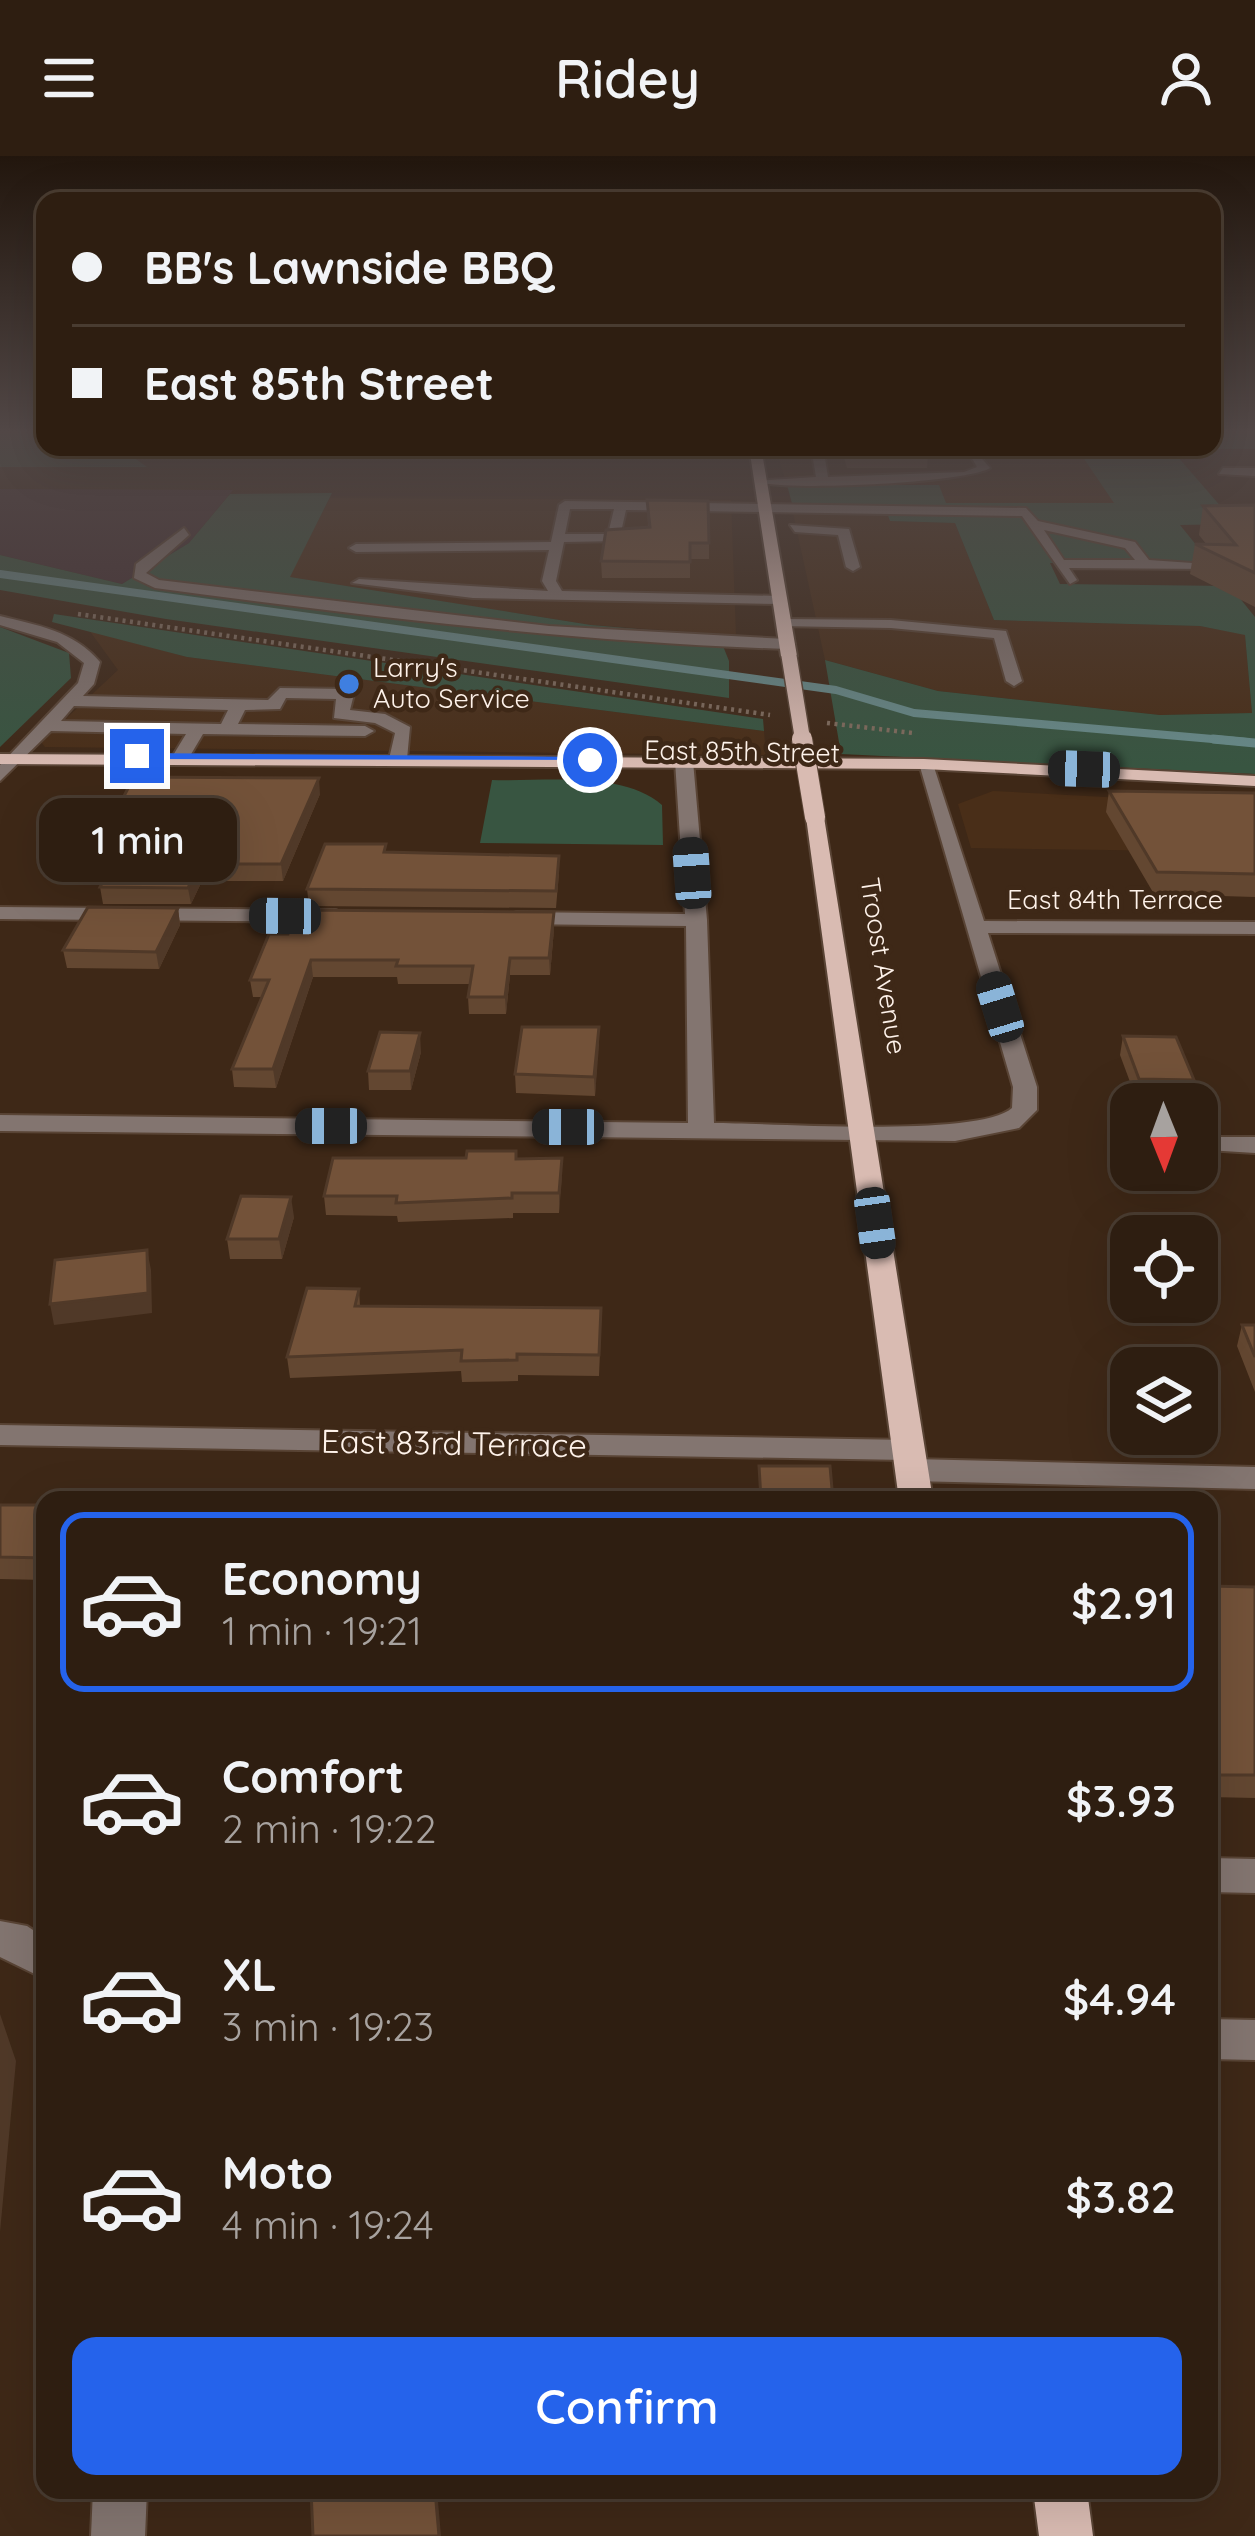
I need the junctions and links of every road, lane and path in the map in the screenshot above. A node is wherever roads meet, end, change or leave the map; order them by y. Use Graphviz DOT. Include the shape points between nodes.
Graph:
graph roads {
  1 [pos="168,545"];
  2 [pos="455,545"];
  3 [pos="557,545"];
  4 [pos="773,545"];
  5 [pos="848,545"];
  6 [pos="1047,545"];
  7 [pos="1130,545"];
  8 [pos="356,548"];
  9 [pos="1059,564"];
  10 [pos="1145,565"];
  11 [pos="1214,565"];
  12 [pos="854,567"];
  13 [pos="1070,580"];
  14 [pos="359,583"];
  15 [pos="558,597"];
  16 [pos="780,600"];
  17 [pos="60,611"];
  18 [pos="0,620"];
  19 [pos="784,623"];
  20 [pos="788,650"];
  21 [pos="1014,681"];
  22 [pos="69,701"];
  23 [pos="239,705"];
  24 [pos="775,716"];
  25 [pos="822,722"];
  26 [pos="45,726"];
  27 [pos="197,729"];
  28 [pos="227,729"];
  29 [pos="404,731"];
  30 [pos="922,734"];
  31 [pos="181,757"];
  32 [pos="6,759"];
  33 [pos="398,759"];
  34 [pos="674,761"];
  35 [pos="926,773"];
  36 [pos="0,776"];
  37 [pos="1255,781"];
  38 [pos="1255,797"];
  39 [pos="0,913"];
  40 [pos="357,916"];
  41 [pos="500,918"];
  42 [pos="696,920"];
  43 [pos="974,927"];
  44 [pos="1255,928"];
  45 [pos="0,1123"];
  46 [pos="700,1128"];
  47 [pos="862,1132"];
  48 [pos="1218,1145"];
  49 [pos="1255,1145"];
  50 [pos="0,1435"];
  51 [pos="912,1473"];
  52 [pos="1255,1478"];
  53 [pos="1178,1488"];
  54 [pos="1218,1876"];
  55 [pos="1255,1876"];
  56 [pos="0,1939"];
  57 [pos="36,1955"];
  58 [pos="1218,2039"];
  59 [pos="1255,2041"];
  60 [pos="120,2499"];
  61 [pos="1061,2499"];
  62 [pos="118,2536"];
  63 [pos="1066,2536"];
  1 -- 20 [label="street" via="139,575 154,584 506,630"];
  2 -- 8 [label="street"];
  3 -- 15 [label="street" via="549,580"];
  4 -- 16 [label="main road, Troost Avenue"];
  5 -- 12 [label="street"];
  6 -- 9 [label="street"];
  7 -- 10 [label="street"];
  9 -- 10 [label="street"];
  9 -- 13 [label="street"];
  10 -- 11 [label="street"];
  14 -- 15 [label="street"];
  15 -- 16 [label="street"];
  16 -- 19 [label="main road, Troost Avenue"];
  17 -- 24 [label="path"];
  18 -- 22 [label="street" via="80,647 92,662 86,684"];
  19 -- 20 [label="main road, Troost Avenue"];
  19 -- 21 [label="street" via="1001,634"];
  20 -- 47 [label="main road, Troost Avenue, bridge"];
  22 -- 23 [label="street"];
  22 -- 26 [label="street"];
  23 -- 28 [label="street"];
  23 -- 29 [label="street" via="274,705 280,693 346,694 340,713"];
  25 -- 30 [label="path"];
  26 -- 27 [label="street"];
  26 -- 32 [label="street"];
  27 -- 28 [label="street"];
  27 -- 31 [label="street"];
  28 -- 29 [label="street"];
  29 -- 33 [label="street"];
  31 -- 32 [label="main road, East 85th Street"];
  31 -- 33 [label="main road, East 85th Street"];
  32 -- 34 [label="main road, East 85th Street" via="43,766"];
  32 -- 36 [label="street"];
  33 -- 34 [label="main road, East 85th Street" via="509,750"];
  34 -- 35 [label="main road, East 85th Street"];
  34 -- 42 [label="street"];
  35 -- 37 [label="main road, East 85th Street"];
  35 -- 38 [label="main road, East 85th Street"];
  35 -- 43 [label="street"];
  39 -- 40 [label="street"];
  41 -- 42 [label="street"];
  42 -- 46 [label="street"];
  43 -- 44 [label="street, East 84th Terrace"];
  43 -- 47 [label="street" via="1025,1087 1024,1110 985,1130"];
  45 -- 46 [label="street"];
  46 -- 47 [label="street"];
  47 -- 51 [label="main road, Troost Avenue"];
  48 -- 49 [label="street"];
  50 -- 51 [label="street, East 83rd Terrace"];
  51 -- 53 [label="street, East 83rd Terrace"];
  52 -- 53 [label="street, East 83rd Terrace"];
  54 -- 55 [label="street"];
  56 -- 57 [label="street"];
  58 -- 59 [label="street"];
  60 -- 62 [label="street"];
  61 -- 63 [label="main road"];
}
